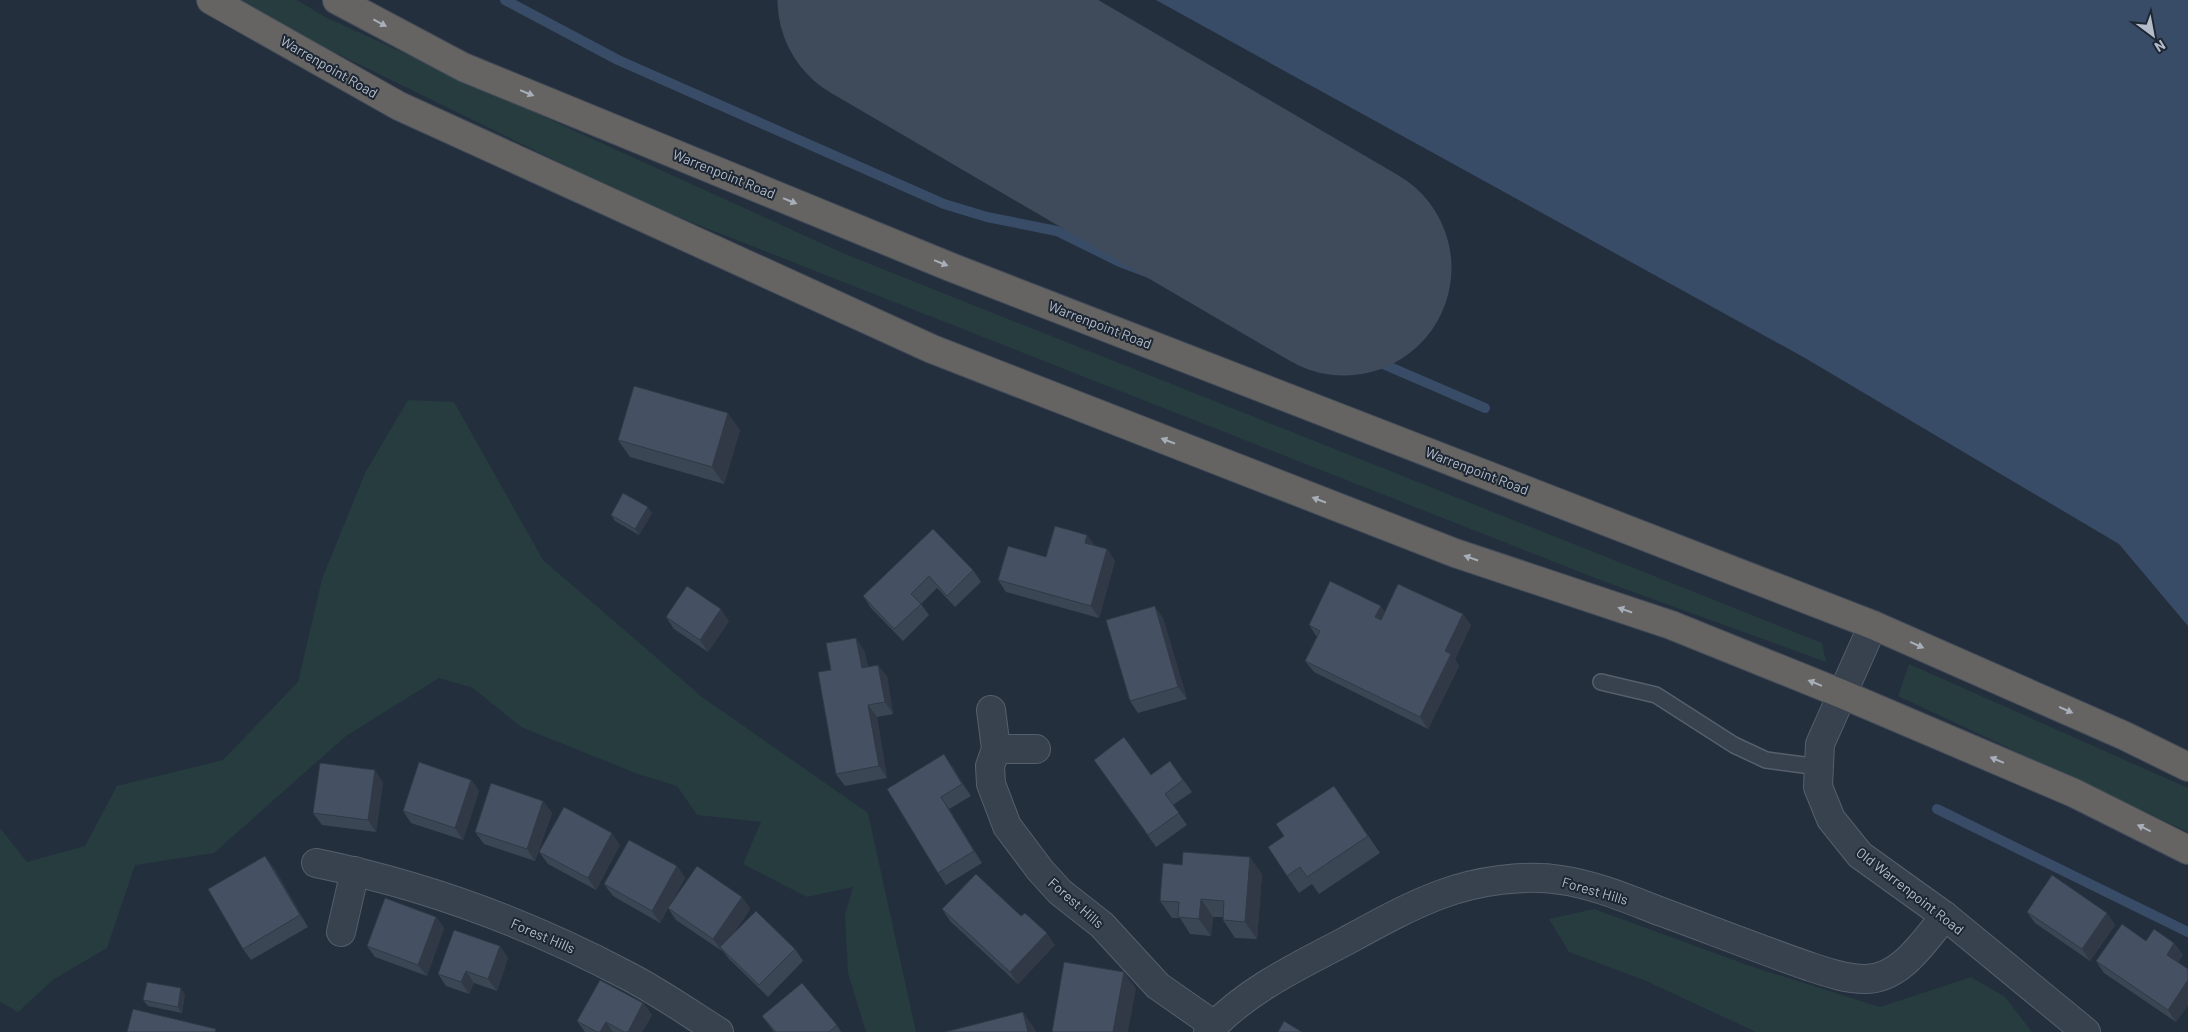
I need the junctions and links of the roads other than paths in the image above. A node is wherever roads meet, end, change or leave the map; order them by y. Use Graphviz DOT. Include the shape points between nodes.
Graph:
graph roads {
  1 [pos="211,0"];
  2 [pos="337,0"];
  3 [pos="1873,625"];
  4 [pos="1601,682"];
  5 [pos="1842,694"];
  6 [pos="990,710"];
  7 [pos="996,749"];
  8 [pos="1036,749"];
  9 [pos="1819,767"];
  10 [pos="2188,767"];
  11 [pos="2188,850"];
  12 [pos="316,863"];
  13 [pos="355,871"];
  14 [pos="1945,916"];
  15 [pos="341,932"];
  16 [pos="1211,1028"];
  17 [pos="718,1032"];
  18 [pos="2086,1032"];
  5 -- 1 [label="highway, Warrenpoint Road, one-way" via="1671,625 1455,553 932,349 399,106"];
  2 -- 3 [label="highway, Warrenpoint Road, one-way" via="463,67 939,263"];
  3 -- 5 [label="street, Old Warrenpoint Road"];
  3 -- 10 [label="highway, Warrenpoint Road, one-way"];
  4 -- 9 [label="lane" via="1656,695 1734,745 1766,760"];
  5 -- 9 [label="street, Old Warrenpoint Road" via="1820,744"];
  11 -- 5 [label="highway, Warrenpoint Road, one-way" via="2074,793"];
  6 -- 7 [label="street"];
  7 -- 8 [label="street"];
  7 -- 16 [label="street, Forest Hills" via="990,766 991,784 1007,826 1022,848 1060,892 1102,924 1158,986"];
  9 -- 14 [label="street, Old Warrenpoint Road" via="1818,787 1831,819 1860,856"];
  12 -- 13 [label="street, Forest Hills"];
  13 -- 15 [label="street"];
  13 -- 17 [label="street, Forest Hills" via="461,902 567,945 630,977"];
  14 -- 16 [label="street, Forest Hills" via="1909,958 1890,973 1866,979 1808,966 1589,887 1541,879 1482,884 1442,894 1353,937 1262,988"];
  14 -- 18 [label="street, Old Warrenpoint Road"];
}
